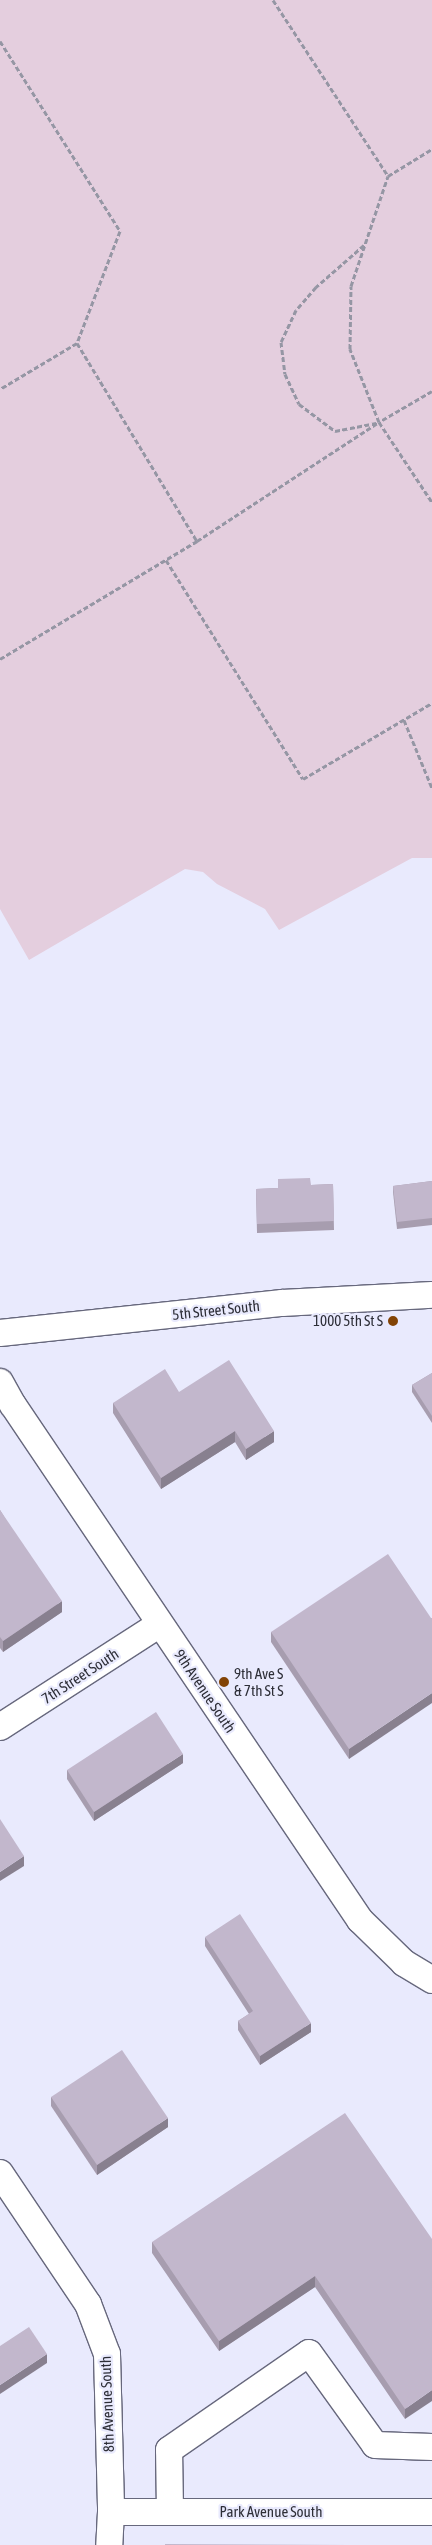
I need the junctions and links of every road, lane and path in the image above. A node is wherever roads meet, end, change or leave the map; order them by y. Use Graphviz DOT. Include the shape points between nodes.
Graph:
graph roads {
  1 [pos="273,0"];
  2 [pos="0,41"];
  3 [pos="432,149"];
  4 [pos="388,176"];
  5 [pos="365,244"];
  6 [pos="77,343"];
  7 [pos="0,389"];
  8 [pos="432,390"];
  9 [pos="379,422"];
  10 [pos="432,502"];
  11 [pos="197,541"];
  12 [pos="166,560"];
  13 [pos="0,659"];
  14 [pos="432,703"];
  15 [pos="404,720"];
  16 [pos="432,788"];
  17 [pos="432,1295"];
  18 [pos="0,1333"];
  19 [pos="0,1382"];
  20 [pos="160,1624"];
  21 [pos="0,1727"];
  22 [pos="432,1980"];
  23 [pos="0,2173"];
  24 [pos="432,2447"];
  25 [pos="111,2512"];
  26 [pos="170,2512"];
  27 [pos="432,2512"];
  28 [pos="109,2545"];
  1 -- 4 [label="path"];
  2 -- 6 [label="path" via="120,231"];
  3 -- 4 [label="path"];
  4 -- 5 [label="path"];
  5 -- 9 [label="path" via="351,286 350,349"];
  5 -- 9 [label="path" via="316,287 296,310 281,342 285,374 299,404 335,431"];
  6 -- 7 [label="path"];
  6 -- 11 [label="path"];
  8 -- 9 [label="path"];
  9 -- 10 [label="path"];
  9 -- 11 [label="path"];
  11 -- 12 [label="path"];
  12 -- 13 [label="path"];
  12 -- 15 [label="path" via="303,779"];
  14 -- 15 [label="path"];
  15 -- 16 [label="path"];
  17 -- 18 [label="street, 5th Street South" via="282,1303"];
  19 -- 20 [label="street, 9th Avenue South"];
  20 -- 21 [label="street, 7th Street South"];
  20 -- 22 [label="street, 9th Avenue South" via="360,1920 404,1963"];
  23 -- 25 [label="street, 8th Avenue South" via="88,2304 107,2354"];
  24 -- 26 [label="street" via="375,2445 309,2353 170,2450"];
  25 -- 26 [label="street, Park Avenue South"];
  25 -- 28 [label="street, 8th Avenue South"];
  26 -- 27 [label="street, Park Avenue South"];
}
